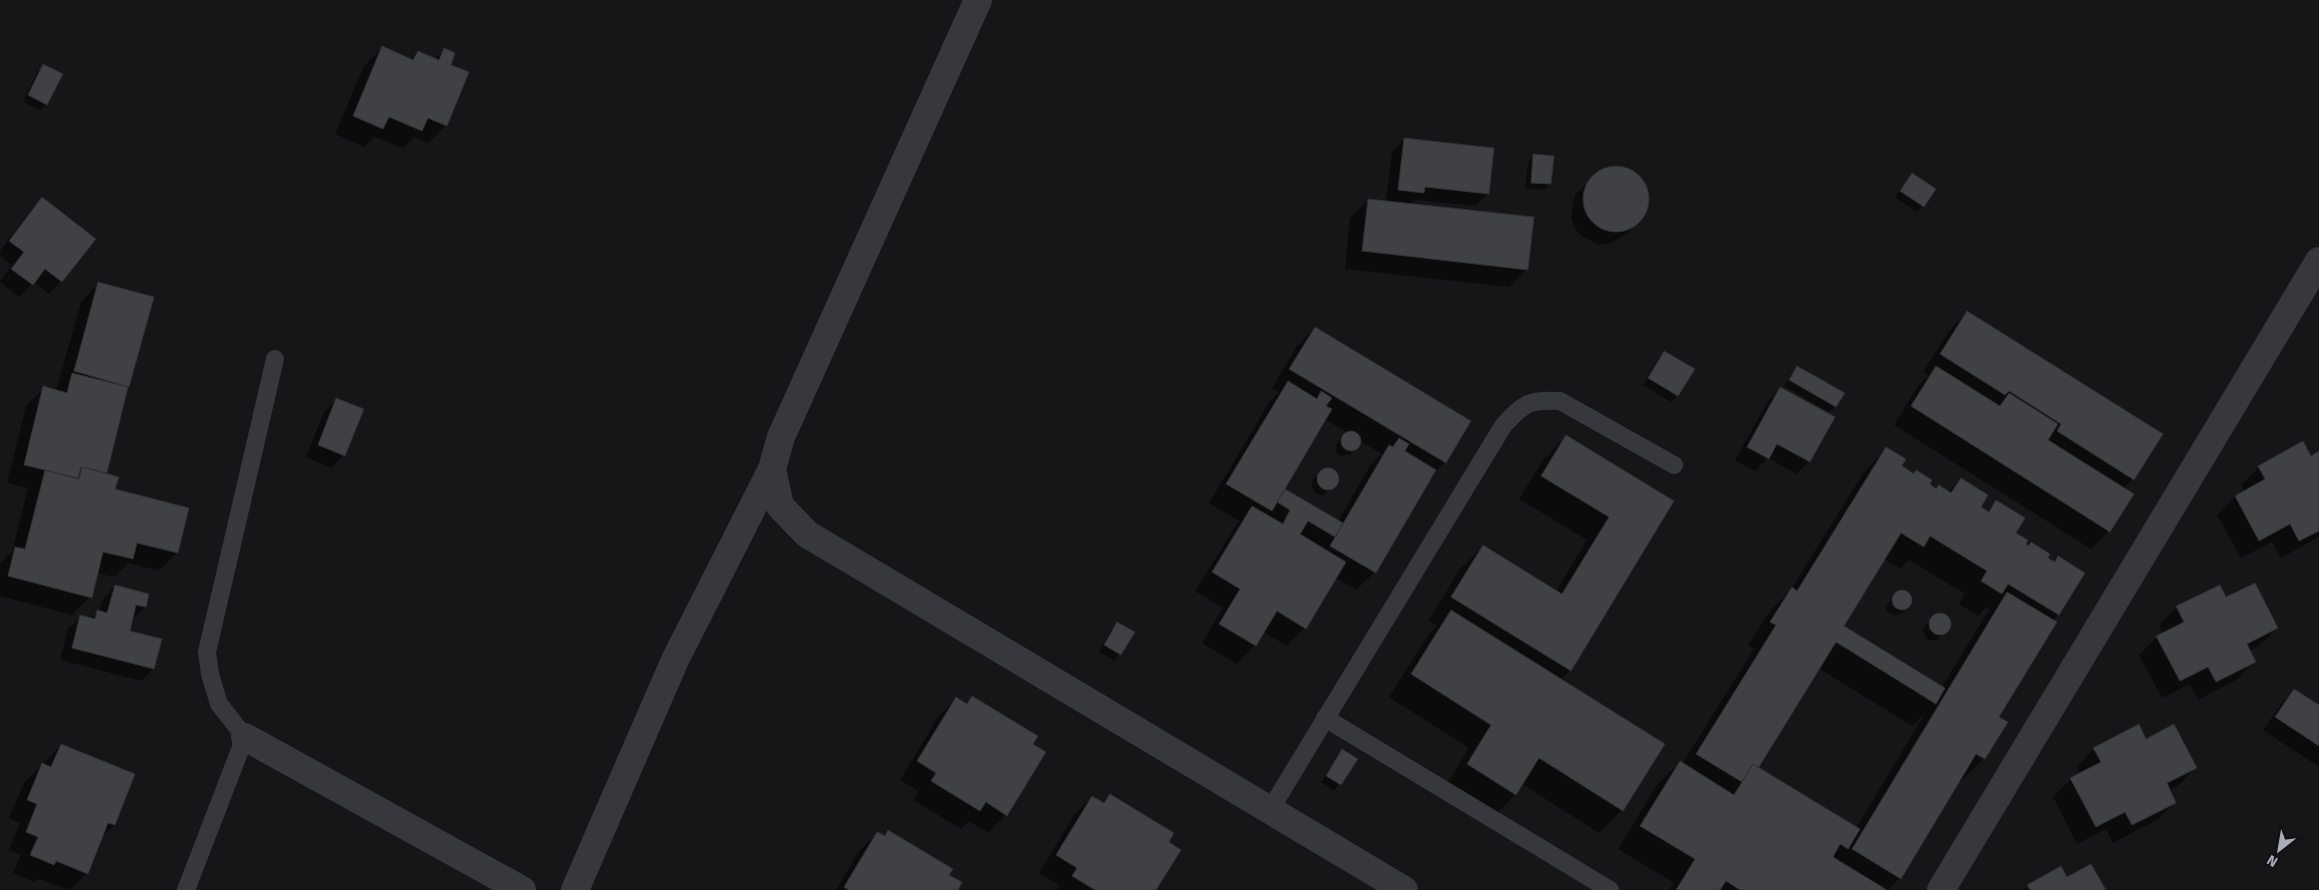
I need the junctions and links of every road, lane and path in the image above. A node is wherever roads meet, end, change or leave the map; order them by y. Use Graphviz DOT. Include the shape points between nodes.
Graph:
graph roads {
  1 [pos="978,0"];
  2 [pos="2319,261"];
  3 [pos="275,360"];
  4 [pos="1674,465"];
  5 [pos="772,469"];
  6 [pos="1325,718"];
  7 [pos="245,737"];
  8 [pos="1270,810"];
  9 [pos="186,890"];
  10 [pos="522,890"];
  11 [pos="575,890"];
  12 [pos="1404,890"];
  13 [pos="1610,890"];
  14 [pos="1941,890"];
  1 -- 5 [label="street" via="781,437"];
  2 -- 14 [label="street"];
  3 -- 7 [label="lane" via="207,652 219,704"];
  4 -- 6 [label="lane" via="1560,402 1539,400 1520,407 1503,426"];
  5 -- 8 [label="street" via="780,506 807,534"];
  5 -- 11 [label="street" via="675,660"];
  6 -- 8 [label="lane"];
  6 -- 13 [label="lane"];
  7 -- 9 [label="lane"];
  7 -- 10 [label="street"];
  8 -- 12 [label="street"];
}
